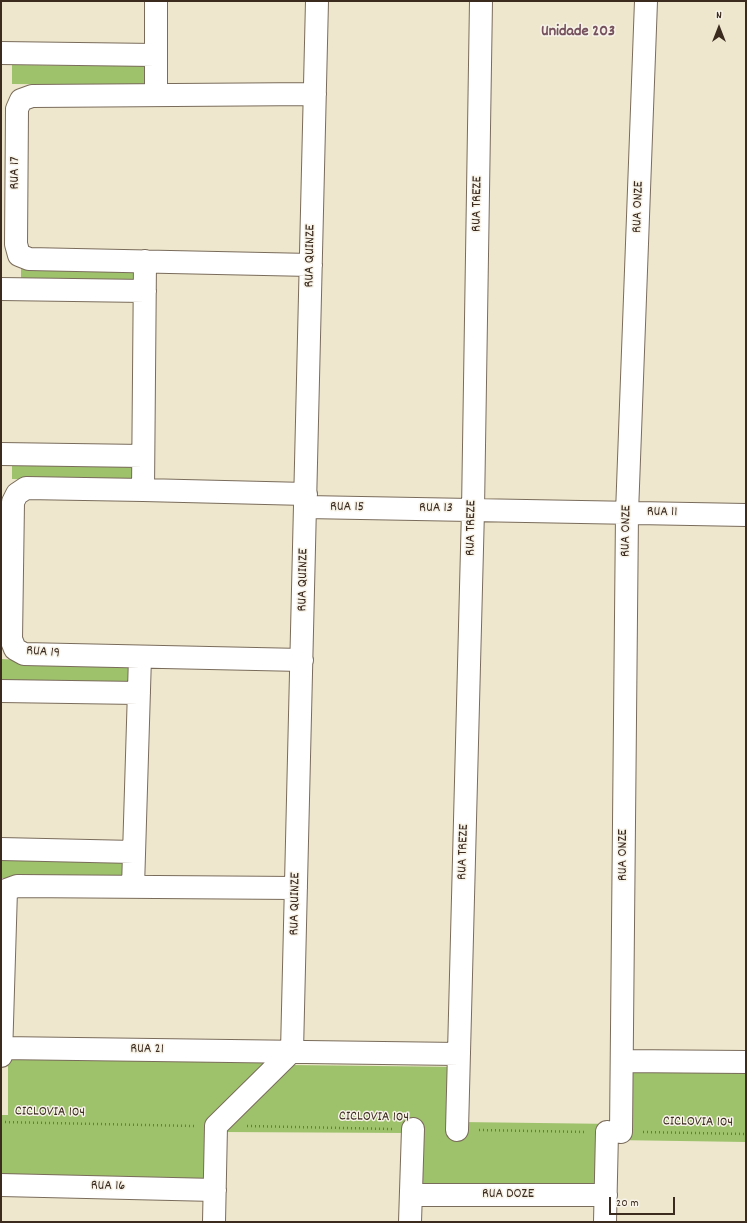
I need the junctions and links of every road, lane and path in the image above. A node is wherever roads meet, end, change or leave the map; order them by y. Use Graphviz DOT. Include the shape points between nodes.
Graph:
graph roads {
  1 [pos="156,1"];
  2 [pos="317,1"];
  3 [pos="481,1"];
  4 [pos="646,1"];
  5 [pos="1,53"];
  6 [pos="155,55"];
  7 [pos="315,94"];
  8 [pos="156,95"];
  9 [pos="145,261"];
  10 [pos="311,265"];
  11 [pos="1,289"];
  12 [pos="145,291"];
  13 [pos="1,454"];
  14 [pos="143,456"];
  15 [pos="143,490"];
  16 [pos="306,501"];
  17 [pos="388,508"];
  18 [pos="473,510"];
  19 [pos="555,512"];
  20 [pos="627,513"];
  21 [pos="746,515"];
  22 [pos="140,657"];
  23 [pos="302,660"];
  24 [pos="1,691"];
  25 [pos="139,693"];
  26 [pos="1,849"];
  27 [pos="134,852"];
  28 [pos="133,887"];
  29 [pos="296,888"];
  30 [pos="1,1048"];
  31 [pos="292,1052"];
  32 [pos="459,1054"];
  33 [pos="1,1056"];
  34 [pos="622,1061"];
  35 [pos="746,1062"];
  36 [pos="1,1122"];
  37 [pos="216,1126"];
  38 [pos="414,1129"];
  39 [pos="457,1130"];
  40 [pos="614,1132"];
  41 [pos="746,1134"];
  42 [pos="1,1185"];
  43 [pos="215,1190"];
  44 [pos="411,1195"];
  45 [pos="606,1196"];
  46 [pos="214,1222"];
  47 [pos="410,1222"];
  48 [pos="605,1222"];
  1 -- 6 [label="street"];
  2 -- 7 [label="street, RUA QUINZE"];
  3 -- 18 [label="street, RUA TREZE"];
  4 -- 20 [label="street, RUA ONZE"];
  5 -- 6 [label="street"];
  6 -- 8 [label="street"];
  7 -- 8 [label="street, RUA 17"];
  7 -- 10 [label="street, RUA QUINZE"];
  8 -- 9 [label="street, RUA 17" via="32,96 22,100 17,109 16,244 19,255 29,259"];
  9 -- 10 [label="street, RUA 17"];
  9 -- 12 [label="street"];
  10 -- 16 [label="street, RUA QUINZE"];
  11 -- 12 [label="street"];
  12 -- 14 [label="street"];
  13 -- 14 [label="street"];
  14 -- 15 [label="street"];
  15 -- 16 [label="street, RUA 19"];
  15 -- 22 [label="street, RUA 19" via="26,488 17,494 13,502 11,639 15,649 24,654"];
  16 -- 17 [label="street, RUA 15"];
  16 -- 23 [label="street, RUA QUINZE"];
  17 -- 18 [label="street, RUA 13"];
  18 -- 19 [label="street, RUA 13"];
  18 -- 32 [label="street, RUA TREZE"];
  19 -- 20 [label="street, RUA 11"];
  20 -- 21 [label="street, RUA 11"];
  20 -- 34 [label="street, RUA ONZE"];
  22 -- 23 [label="street, RUA 19"];
  22 -- 25 [label="street"];
  23 -- 29 [label="street, RUA QUINZE"];
  24 -- 25 [label="street"];
  25 -- 27 [label="street"];
  26 -- 27 [label="street"];
  27 -- 28 [label="street"];
  28 -- 29 [label="street"];
  28 -- 30 [label="street" via="17,886 6,890"];
  29 -- 31 [label="street, RUA QUINZE"];
  30 -- 31 [label="street, RUA 21"];
  30 -- 33 [label="street"];
  31 -- 32 [label="street"];
  31 -- 37 [label="street"];
  32 -- 39 [label="street, RUA TREZE"];
  34 -- 35 [label="street"];
  34 -- 40 [label="street, RUA ONZE"];
  36 -- 37 [label="path, CICLOVIA 104"];
  37 -- 38 [label="path, CICLOVIA 104"];
  37 -- 43 [label="street"];
  38 -- 44 [label="street"];
  39 -- 40 [label="path, CICLOVIA 104"];
  40 -- 41 [label="path, CICLOVIA 104"];
  40 -- 45 [label="street"];
  42 -- 43 [label="street, RUA 16"];
  43 -- 46 [label="street"];
  44 -- 45 [label="street, RUA DOZE"];
  44 -- 47 [label="street"];
  45 -- 48 [label="street"];
}
